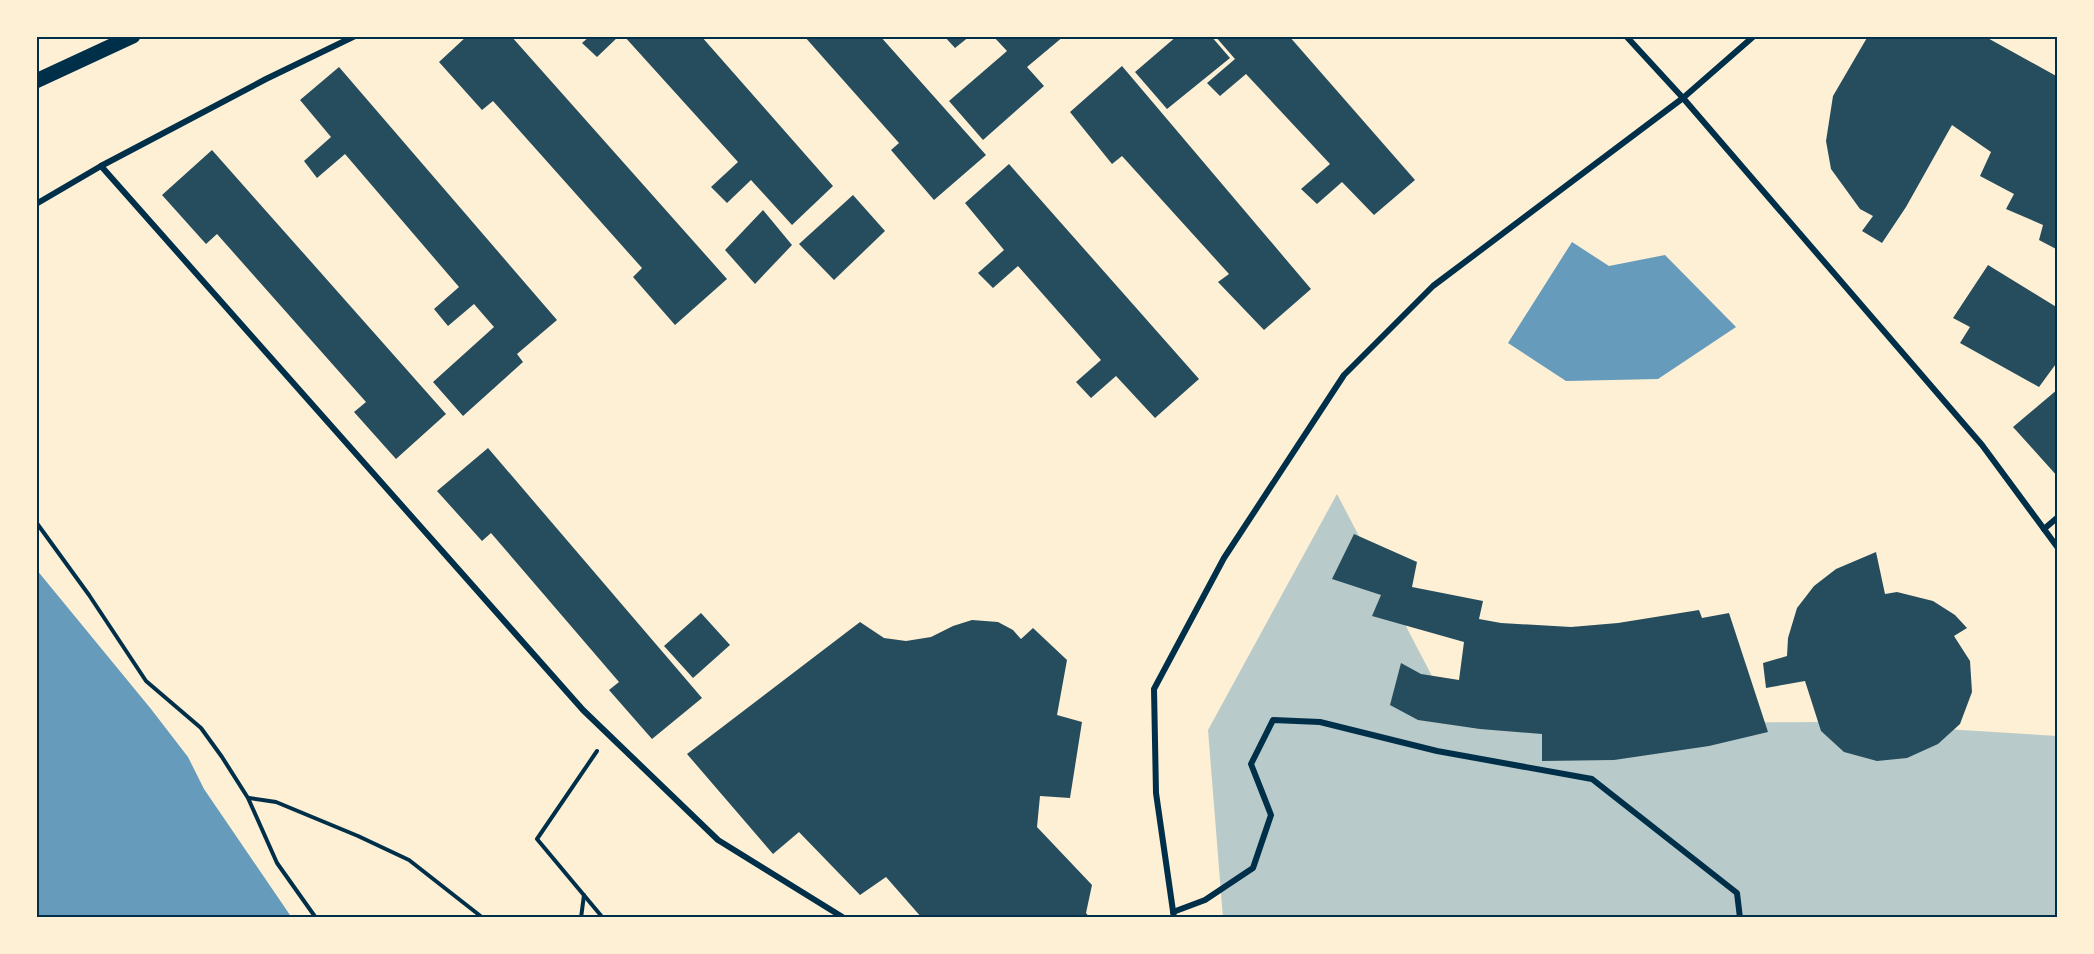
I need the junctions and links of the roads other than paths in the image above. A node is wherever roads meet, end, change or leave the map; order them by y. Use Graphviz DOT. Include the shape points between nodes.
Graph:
graph roads {
  1 [pos="133,36"];
  2 [pos="355,36"];
  3 [pos="1626,36"];
  4 [pos="1754,36"];
  5 [pos="36,81"];
  6 [pos="1683,98"];
  7 [pos="101,166"];
  8 [pos="36,204"];
  9 [pos="2058,517"];
  10 [pos="2044,529"];
  11 [pos="2058,548"];
  12 [pos="1173,915"];
  13 [pos="844,918"];
  14 [pos="1740,918"];
  1 -- 5 [label="main road"];
  2 -- 7 [label="street"];
  3 -- 6 [label="street"];
  4 -- 6 [label="street"];
  6 -- 10 [label="street" via="1982,445"];
  6 -- 12 [label="street" via="1433,286 1344,375 1224,558 1154,689 1156,793"];
  7 -- 8 [label="street"];
  7 -- 13 [label="street" via="575,701 718,840"];
  9 -- 10 [label="street"];
  10 -- 11 [label="street"];
  12 -- 14 [label="street" via="1205,900 1253,868 1270,815 1251,764 1273,720 1320,722 1437,751 1592,779 1737,893"];
}
